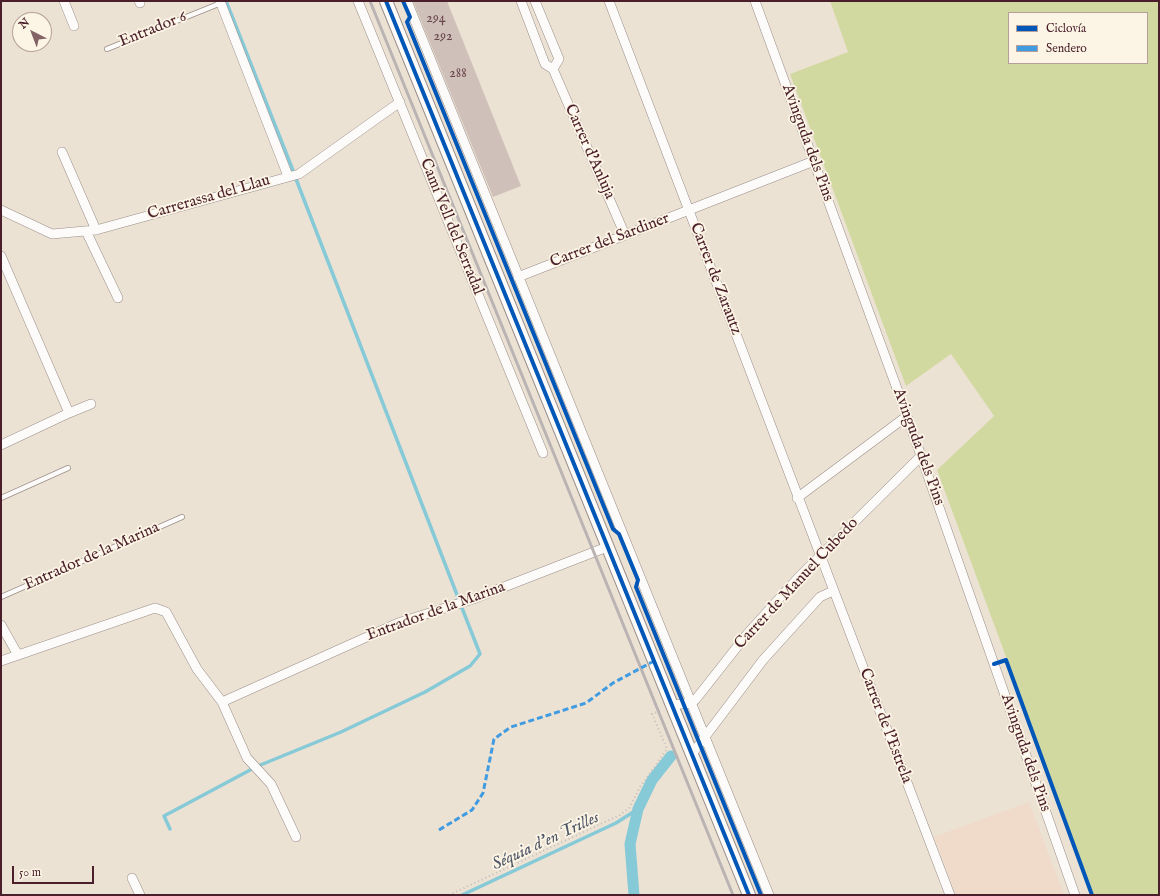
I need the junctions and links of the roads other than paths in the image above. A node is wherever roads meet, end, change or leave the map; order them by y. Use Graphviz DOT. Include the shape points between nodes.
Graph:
graph roads {
  1 [pos="64,1"];
  2 [pos="358,1"];
  3 [pos="386,1"];
  4 [pos="407,1"];
  5 [pos="521,1"];
  6 [pos="535,1"];
  7 [pos="609,1"];
  8 [pos="756,1"];
  9 [pos="220,2"];
  10 [pos="74,26"];
  11 [pos="107,49"];
  12 [pos="553,69"];
  13 [pos="400,102"];
  14 [pos="62,152"];
  15 [pos="814,162"];
  16 [pos="288,176"];
  17 [pos="1,210"];
  18 [pos="689,210"];
  19 [pos="96,230"];
  20 [pos="86,231"];
  21 [pos="625,235"];
  22 [pos="1,256"];
  23 [pos="518,277"];
  24 [pos="118,298"];
  25 [pos="91,404"];
  26 [pos="69,413"];
  27 [pos="907,416"];
  28 [pos="1,446"];
  29 [pos="543,453"];
  30 [pos="921,456"];
  31 [pos="68,468"];
  32 [pos="1,498"];
  33 [pos="798,498"];
  34 [pos="182,517"];
  35 [pos="608,547"];
  36 [pos="821,557"];
  37 [pos="833,591"];
  38 [pos="1,597"];
  39 [pos="1,625"];
  40 [pos="18,655"];
  41 [pos="1,660"];
  42 [pos="222,702"];
  43 [pos="690,702"];
  44 [pos="672,705"];
  45 [pos="704,736"];
  46 [pos="692,754"];
  47 [pos="296,837"];
  48 [pos="132,878"];
  49 [pos="140,895"];
  50 [pos="749,895"];
  51 [pos="769,895"];
  52 [pos="950,895"];
  53 [pos="1075,895"];
  1 -- 10 [label="street"];
  2 -- 13 [label="street, Camí Vell del Serradal"];
  3 -- 35 [label="street"];
  4 -- 23 [label="street"];
  5 -- 12 [label="street, Carrer d'Anluja" via="545,64"];
  6 -- 12 [label="street" via="559,59"];
  7 -- 18 [label="street, Carrer de Zarautz"];
  8 -- 15 [label="street, Avinguda dels Pins"];
  9 -- 11 [label="lane, Entrador 6"];
  9 -- 16 [label="street"];
  12 -- 21 [label="street, Carrer d'Anluja"];
  13 -- 16 [label="street, Carrerassa del Llau" via="299,174"];
  13 -- 29 [label="street, Camí Vell del Serradal"];
  14 -- 19 [label="street"];
  15 -- 18 [label="street, Carrer del Sardiner"];
  15 -- 27 [label="street, Avinguda dels Pins"];
  16 -- 19 [label="street, Carrerassa del Llau"];
  17 -- 20 [label="street, Carrerassa del Llau" via="52,234"];
  18 -- 21 [label="street, Carrer del Sardiner"];
  18 -- 33 [label="street, Carrer de Zarautz"];
  19 -- 20 [label="street, Carrerassa del Llau"];
  20 -- 24 [label="street"];
  21 -- 23 [label="street, Carrer del Sardiner"];
  22 -- 26 [label="street"];
  23 -- 43 [label="street"];
  25 -- 26 [label="street"];
  26 -- 28 [label="street"];
  27 -- 30 [label="street, Avinguda dels Pins"];
  27 -- 33 [label="street"];
  30 -- 36 [label="street, Carrer de Manuel Cubedo"];
  30 -- 53 [label="street, Avinguda dels Pins"];
  31 -- 32 [label="lane"];
  33 -- 36 [label="street, Carrer de Zarautz"];
  34 -- 38 [label="lane, Entrador de la Marina"];
  35 -- 42 [label="street, Entrador de la Marina" via="473,599 398,623"];
  35 -- 44 [label="street"];
  36 -- 37 [label="street, Carrer de l'Estrela"];
  36 -- 43 [label="street, Carrer de Manuel Cubedo" via="797,579 748,633 696,699"];
  37 -- 45 [label="street, Carrer de Manuel Cubedo" via="820,597 762,660"];
  37 -- 52 [label="street, Carrer de l'Estrela"];
  39 -- 40 [label="street"];
  40 -- 41 [label="street"];
  40 -- 42 [label="street" via="155,608 166,612 197,669"];
  42 -- 47 [label="street" via="247,758 271,784"];
  43 -- 44 [label="street"];
  43 -- 45 [label="street"];
  44 -- 46 [label="street"];
  45 -- 46 [label="street, Carrer de Manuel Cubedo"];
  45 -- 51 [label="street"];
  46 -- 50 [label="street"];
  48 -- 49 [label="street"];
}
